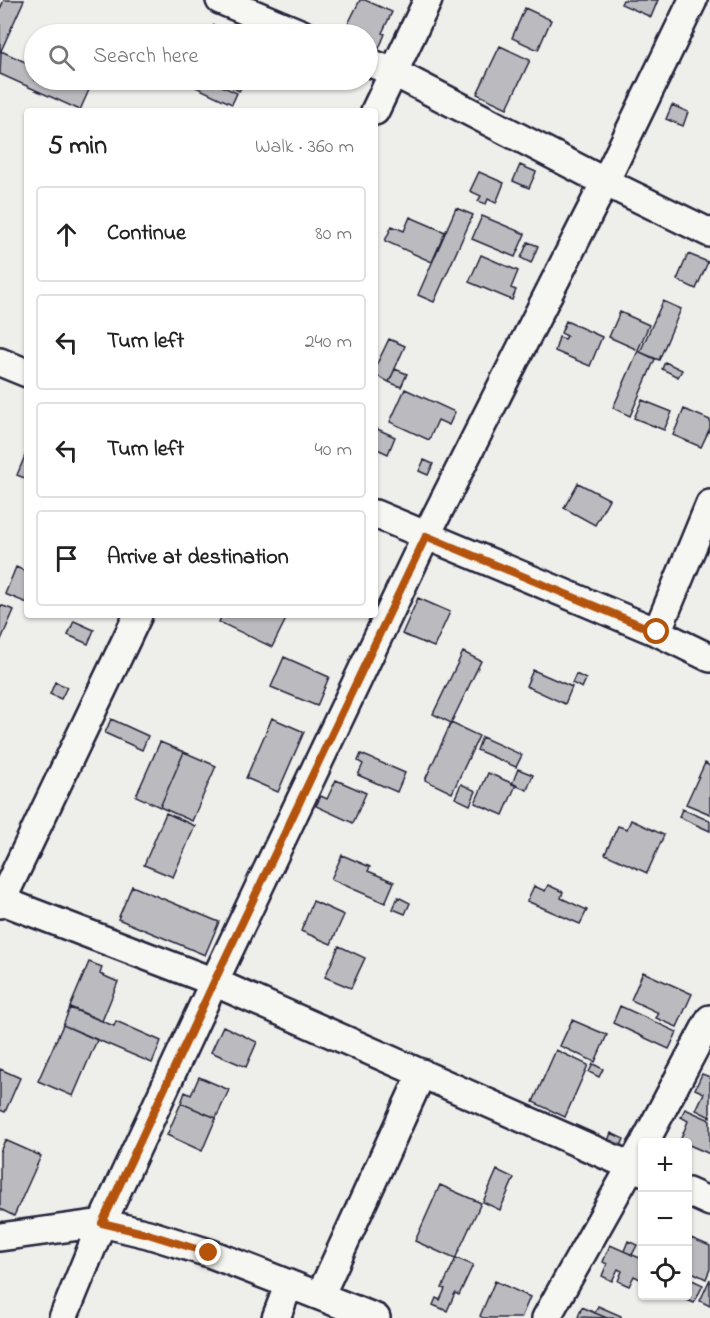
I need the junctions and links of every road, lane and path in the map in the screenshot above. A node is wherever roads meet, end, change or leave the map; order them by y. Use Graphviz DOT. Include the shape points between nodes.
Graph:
graph roads {
  1 [pos="220,0"];
  2 [pos="428,0"];
  3 [pos="693,0"];
  4 [pos="278,24"];
  5 [pos="378,66"];
  6 [pos="393,72"];
  7 [pos="376,108"];
  8 [pos="605,182"];
  9 [pos="710,233"];
  10 [pos="0,363"];
  11 [pos="24,372"];
  12 [pos="710,504"];
  13 [pos="378,515"];
  14 [pos="426,536"];
  15 [pos="137,618"];
  16 [pos="657,632"];
  17 [pos="710,658"];
  18 [pos="1,901"];
  19 [pos="214,982"];
  20 [pos="710,1019"];
  21 [pos="422,1073"];
  22 [pos="650,1138"];
  23 [pos="638,1156"];
  24 [pos="638,1162"];
  25 [pos="692,1194"];
  26 [pos="710,1202"];
  27 [pos="102,1223"];
  28 [pos="0,1238"];
  29 [pos="289,1284"];
  30 [pos="320,1296"];
  31 [pos="63,1318"];
  32 [pos="276,1318"];
  33 [pos="376,1318"];
  34 [pos="546,1318"];
  1 -- 4 [label="street"];
  2 -- 6 [label="street"];
  3 -- 8 [label="street"];
  5 -- 6 [label="street"];
  6 -- 7 [label="street"];
  6 -- 8 [label="street"];
  8 -- 9 [label="street"];
  8 -- 14 [label="street"];
  10 -- 11 [label="street"];
  12 -- 16 [label="street"];
  13 -- 14 [label="street"];
  14 -- 16 [label="street"];
  14 -- 19 [label="street"];
  15 -- 18 [label="street"];
  16 -- 17 [label="street"];
  18 -- 19 [label="street"];
  19 -- 21 [label="street"];
  19 -- 27 [label="street"];
  20 -- 22 [label="street"];
  21 -- 23 [label="street"];
  21 -- 30 [label="street"];
  24 -- 34 [label="street"];
  25 -- 26 [label="street"];
  27 -- 28 [label="street"];
  27 -- 29 [label="street" via="209,1253"];
  27 -- 31 [label="street"];
  29 -- 30 [label="street"];
  29 -- 32 [label="street"];
  30 -- 33 [label="street"];
}
